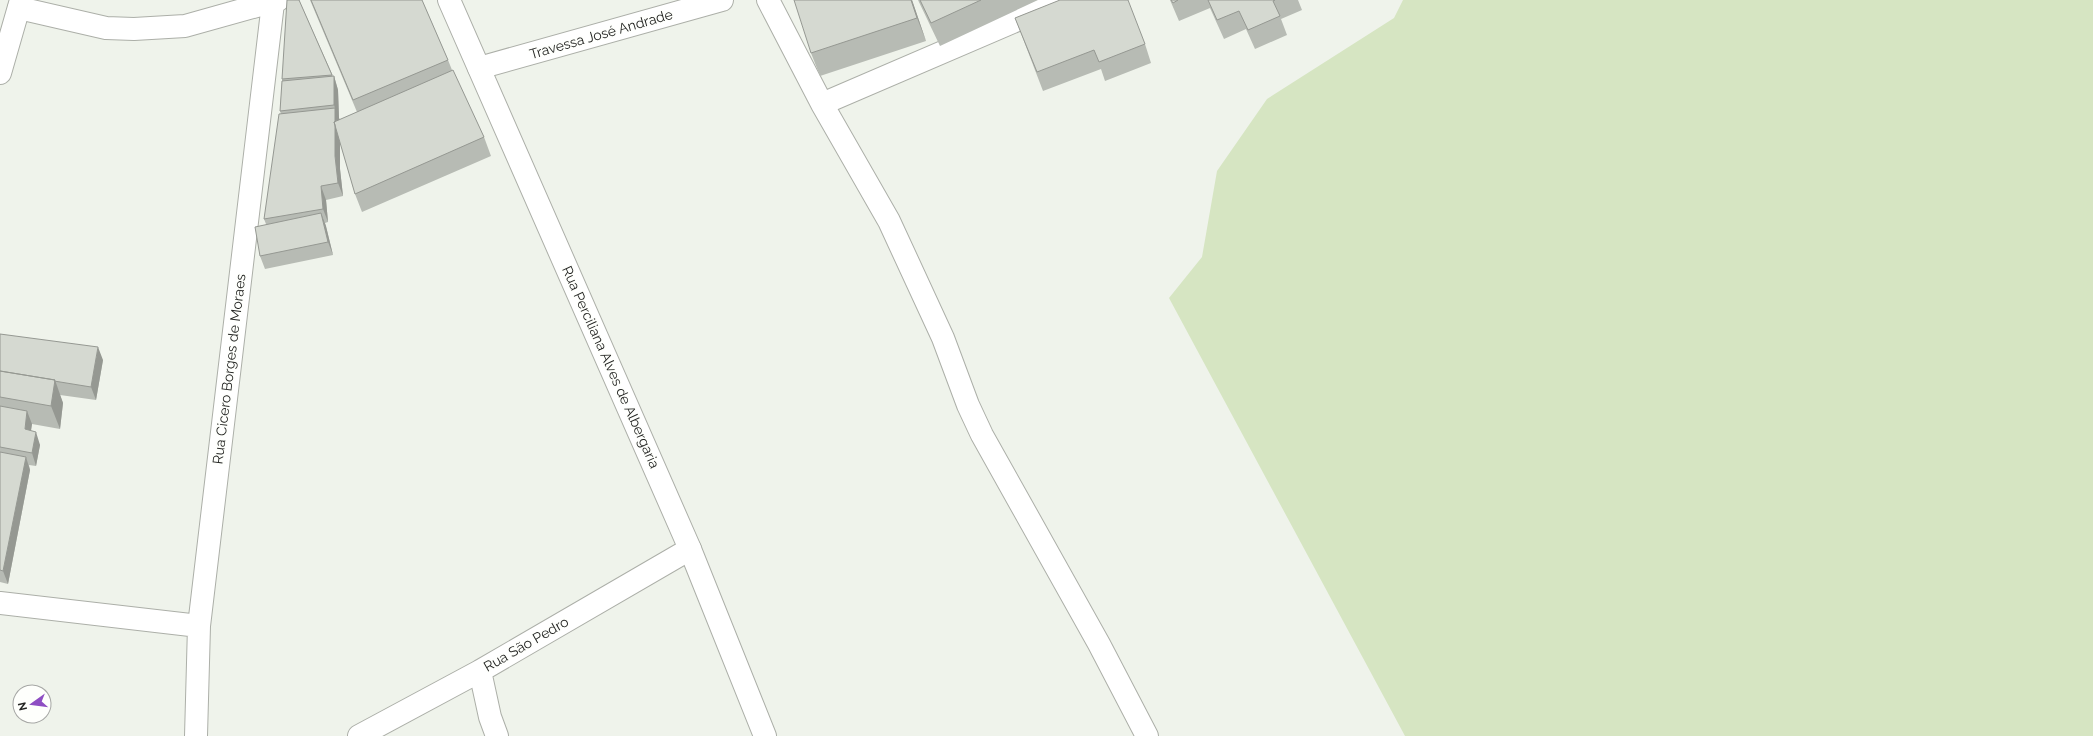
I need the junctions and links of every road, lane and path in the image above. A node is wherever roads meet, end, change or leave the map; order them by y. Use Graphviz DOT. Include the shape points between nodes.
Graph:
graph roads {
  1 [pos="449,0"];
  2 [pos="722,0"];
  3 [pos="768,0"];
  4 [pos="1064,0"];
  5 [pos="276,2"];
  6 [pos="20,4"];
  7 [pos="480,68"];
  8 [pos="0,73"];
  9 [pos="822,104"];
  10 [pos="690,548"];
  11 [pos="0,603"];
  12 [pos="199,626"];
  13 [pos="480,671"];
  14 [pos="196,736"];
  15 [pos="359,736"];
  16 [pos="497,736"];
  17 [pos="765,736"];
  18 [pos="1147,736"];
  1 -- 7 [label="street, Rua Perciliana Alves de Albergaria"];
  2 -- 7 [label="street, Travessa José Andrade"];
  3 -- 9 [label="street"];
  4 -- 9 [label="street"];
  5 -- 6 [label="street" via="185,26 134,29 106,28"];
  5 -- 12 [label="street, Rua Cicero Borges de Moraes"];
  6 -- 8 [label="street"];
  7 -- 10 [label="street, Rua Perciliana Alves de Albergaria"];
  9 -- 18 [label="street" via="889,221 943,338 982,435 1099,644"];
  10 -- 13 [label="street, Rua São Pedro"];
  10 -- 17 [label="street, Rua Perciliana Alves de Albergaria"];
  11 -- 12 [label="street"];
  12 -- 14 [label="street, Rua Cicero Borges de Moraes"];
  13 -- 15 [label="street, Rua São Pedro"];
  13 -- 16 [label="street"];
}
